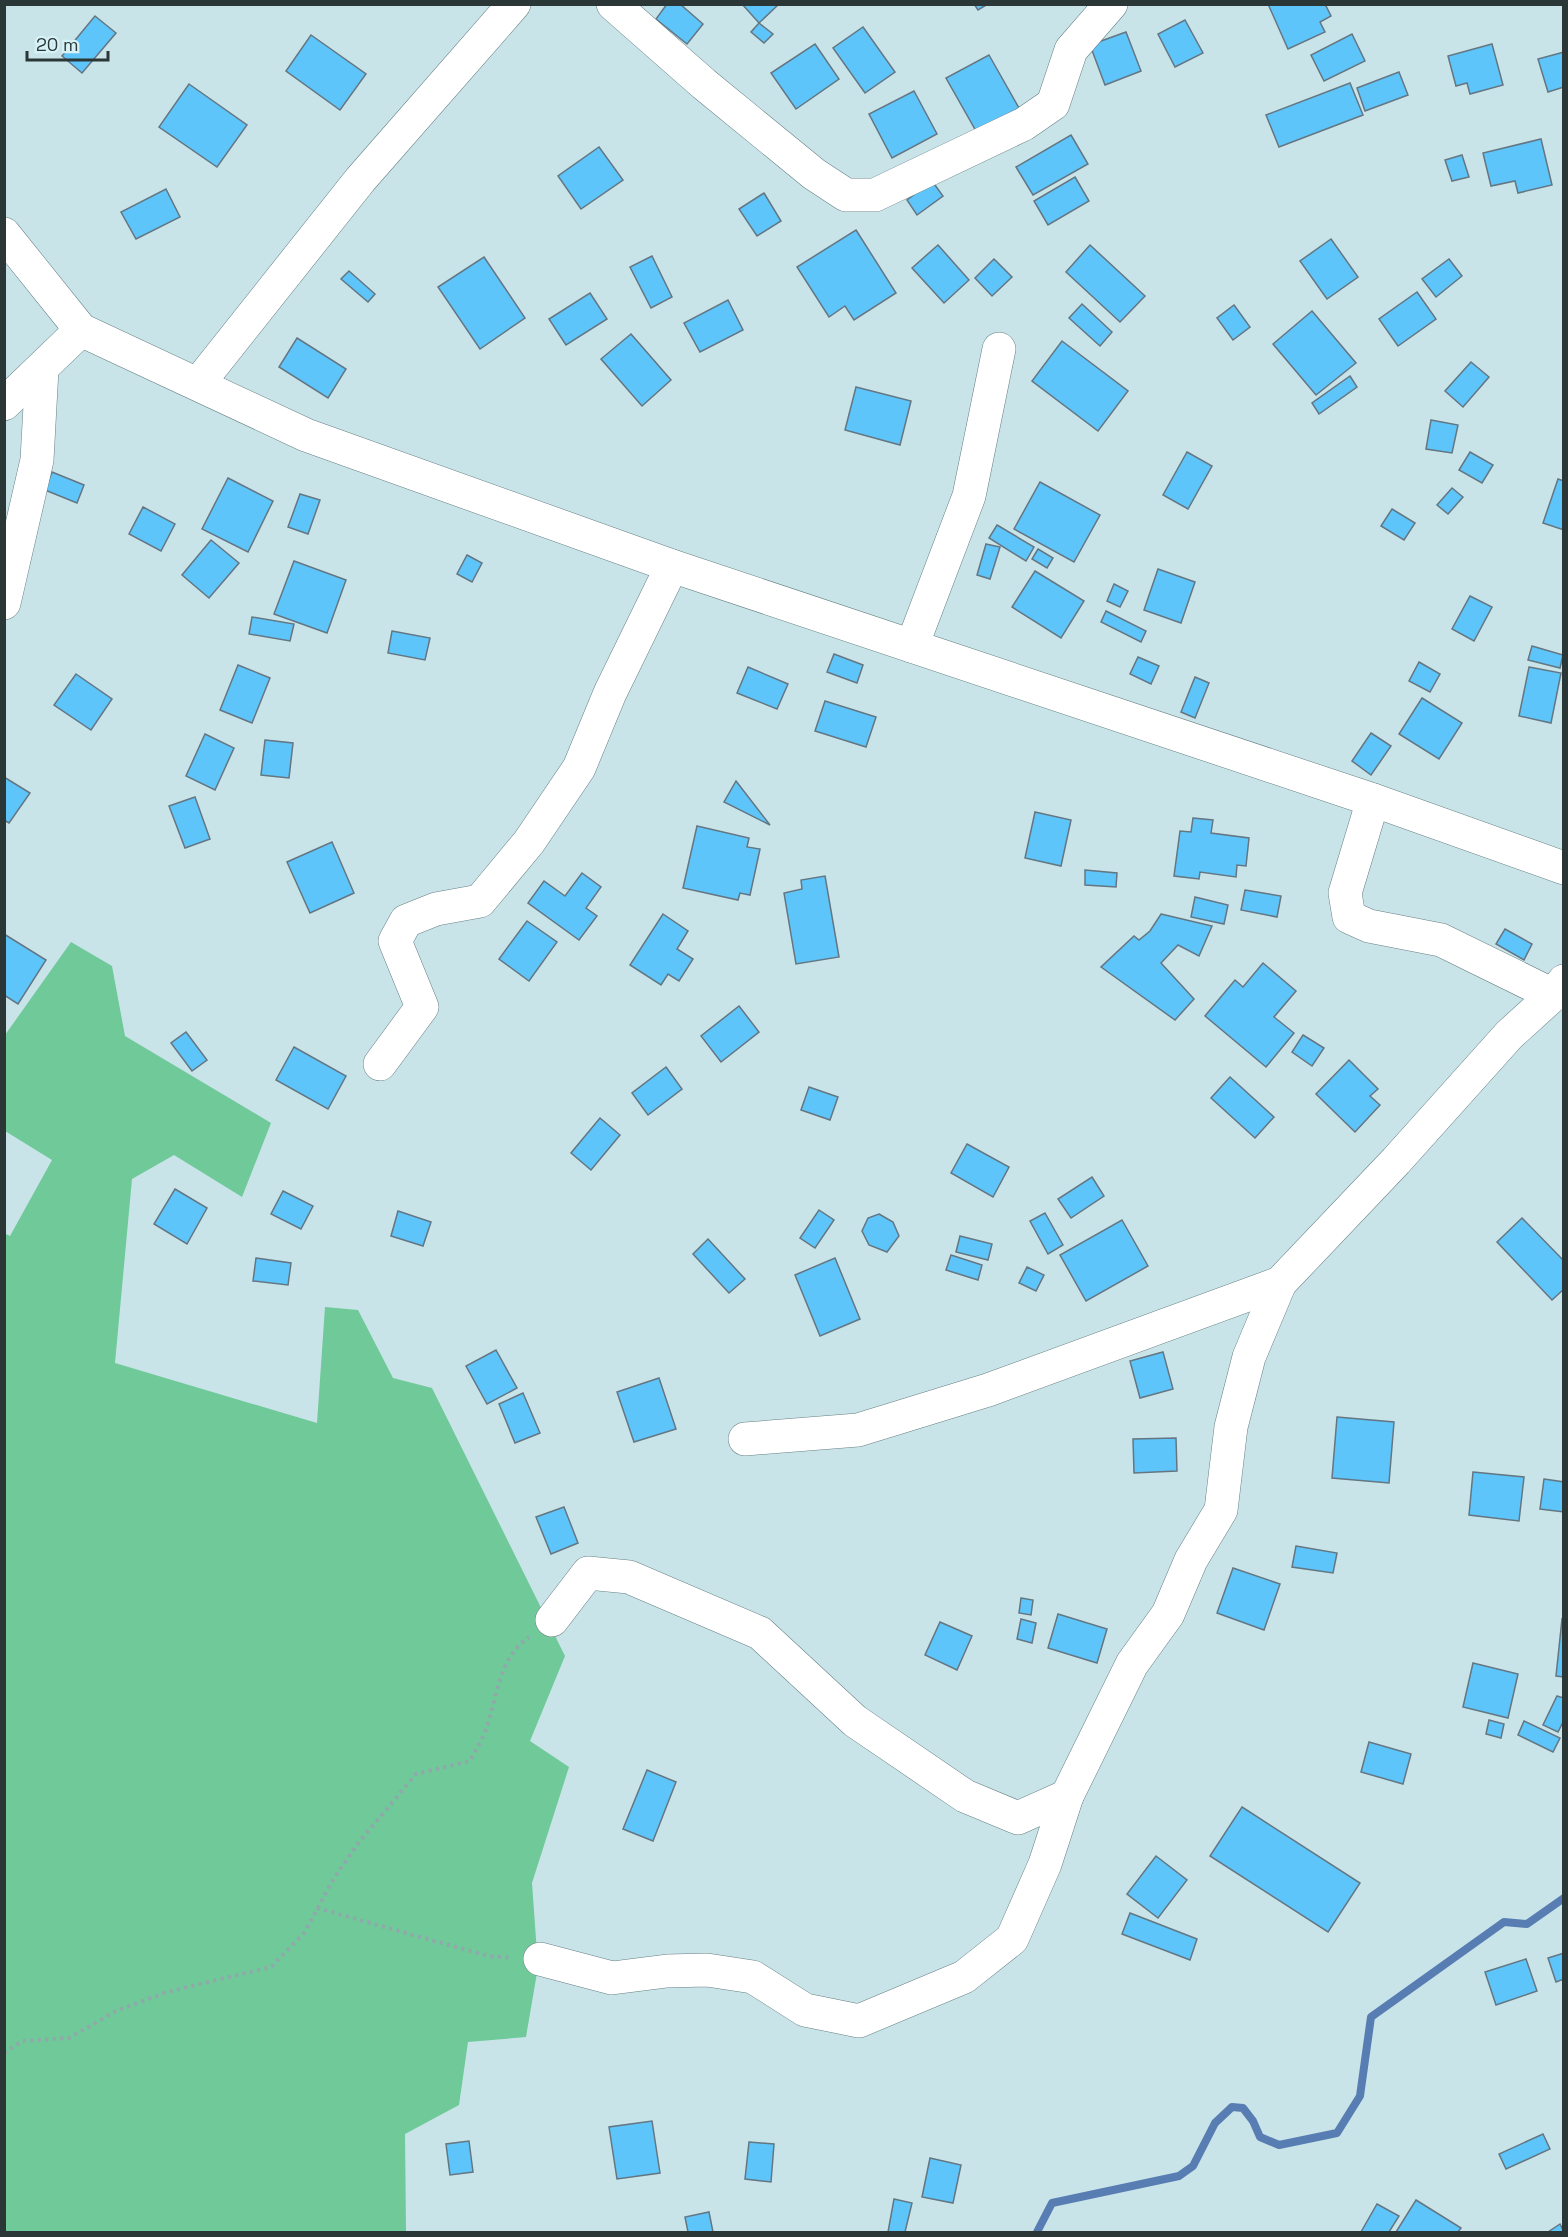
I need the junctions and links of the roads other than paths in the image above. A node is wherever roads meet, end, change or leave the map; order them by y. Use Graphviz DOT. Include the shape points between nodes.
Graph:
graph roads {
  1 [pos="514,4"];
  2 [pos="613,4"];
  3 [pos="1111,4"];
  4 [pos="4,234"];
  5 [pos="81,330"];
  6 [pos="999,349"];
  7 [pos="42,369"];
  8 [pos="198,384"];
  9 [pos="4,404"];
  10 [pos="672,566"];
  11 [pos="4,603"];
  12 [pos="912,646"];
  13 [pos="1373,800"];
  14 [pos="1563,868"];
  15 [pos="1558,988"];
  16 [pos="380,1064"];
  17 [pos="1280,1283"];
  18 [pos="745,1439"];
  19 [pos="552,1620"];
  20 [pos="1067,1796"];
  21 [pos="540,1959"];
  1 -- 8 [label="street" via="360,180"];
  2 -- 3 [label="street" via="704,84 814,174 846,195 875,195 1024,124 1053,104 1071,50"];
  4 -- 5 [label="street"];
  5 -- 7 [label="street"];
  5 -- 8 [label="street"];
  6 -- 12 [label="street" via="969,496"];
  7 -- 9 [label="street"];
  7 -- 11 [label="street" via="37,460"];
  8 -- 10 [label="street" via="306,435"];
  10 -- 12 [label="street"];
  10 -- 16 [label="street" via="610,693 579,768 529,842 480,901 436,909 406,921 395,941 422,1007"];
  12 -- 13 [label="street"];
  13 -- 14 [label="street"];
  13 -- 15 [label="street" via="1345,893 1349,917 1369,926 1441,940"];
  15 -- 17 [label="street" via="1509,1035"];
  17 -- 18 [label="street" via="988,1390 858,1430"];
  17 -- 20 [label="street" via="1249,1357 1231,1427 1221,1510 1191,1560 1168,1614 1132,1665"];
  19 -- 20 [label="street" via="588,1573 629,1577 760,1633 855,1721 965,1796 1018,1818"];
  20 -- 21 [label="street" via="1045,1864 1012,1939 964,1977 859,2021 805,2010 753,1977 707,1970 612,1978"];
}
